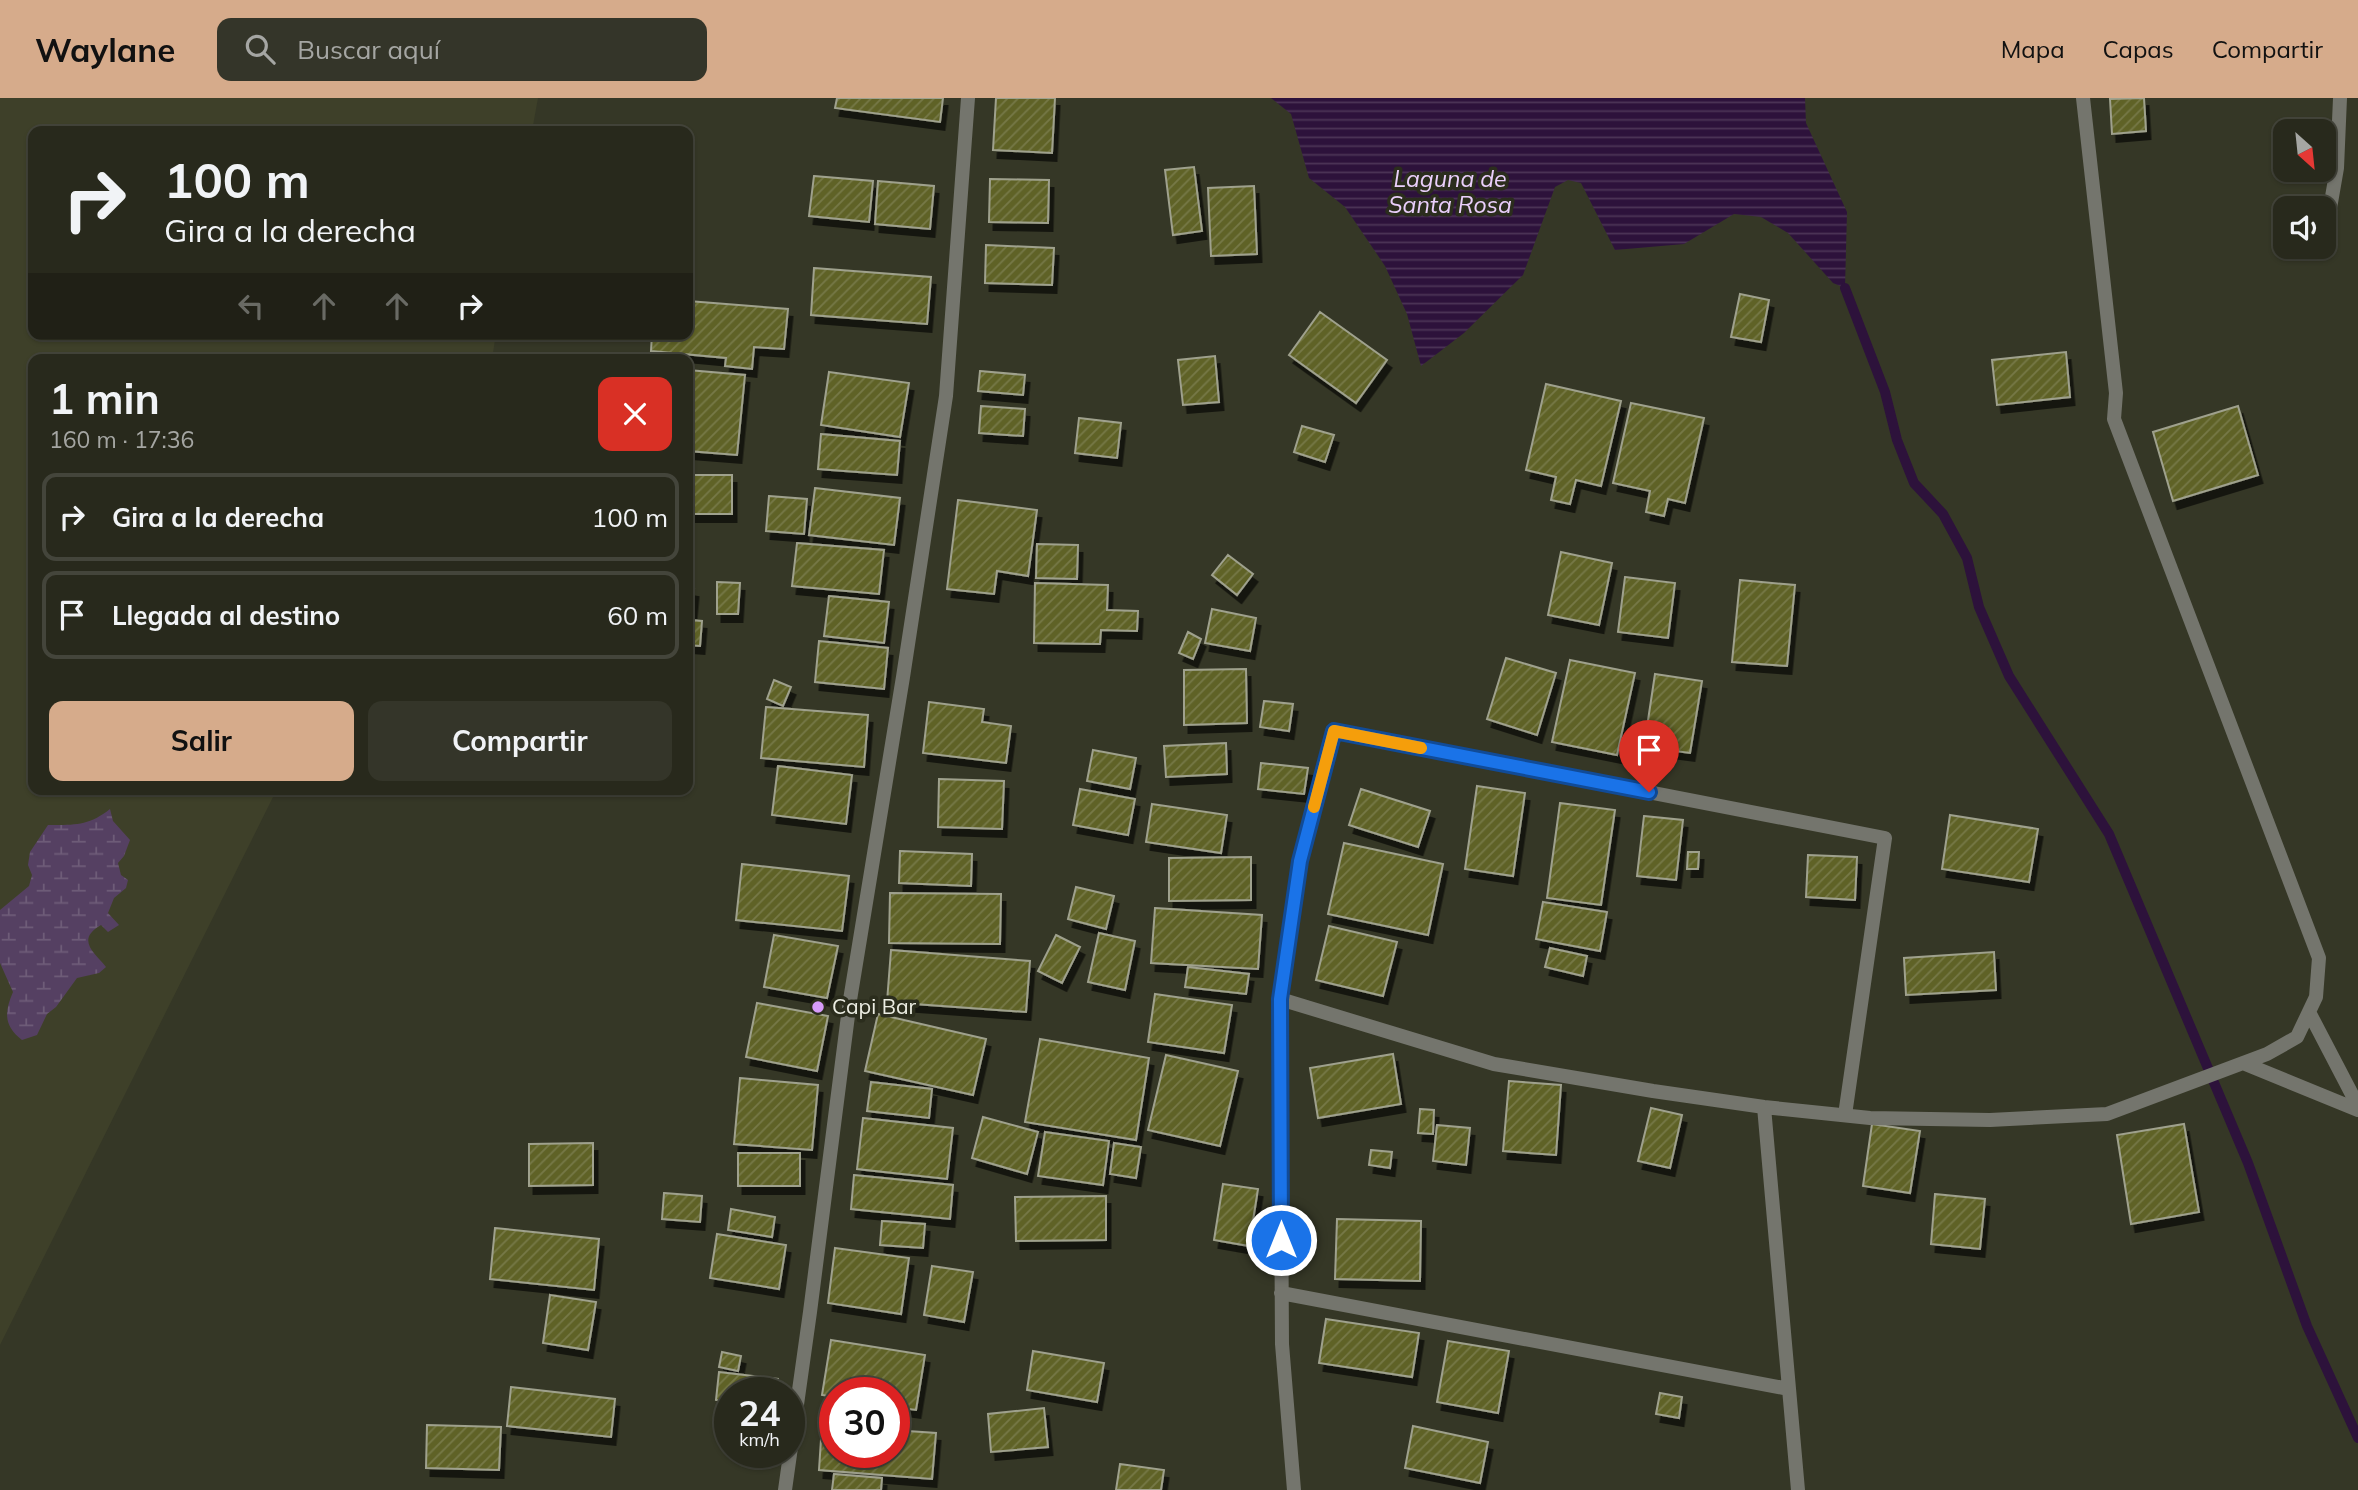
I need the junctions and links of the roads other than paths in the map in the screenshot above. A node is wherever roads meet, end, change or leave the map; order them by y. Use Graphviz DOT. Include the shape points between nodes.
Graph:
graph roads {
  1 [pos="968,98"];
  2 [pos="2084,98"];
  3 [pos="2340,98"];
  4 [pos="2332,196"];
  5 [pos="1280,999"];
  6 [pos="2309,1012"];
  7 [pos="2243,1063"];
  8 [pos="1763,1107"];
  9 [pos="2358,1108"];
  10 [pos="1845,1115"];
  11 [pos="1281,1293"];
  12 [pos="1789,1389"];
  13 [pos="785,1490"];
  14 [pos="1294,1490"];
  15 [pos="1798,1490"];
  1 -- 13 [label="street" via="946,396 850,1000"];
  2 -- 6 [label="street" via="2116,393 2114,419 2319,958 2316,997"];
  3 -- 4 [label="street"];
  5 -- 8 [label="street" via="1494,1064"];
  5 -- 10 [label="street" via="1300,861 1334,731 1885,838"];
  5 -- 11 [label="street"];
  6 -- 7 [label="street" via="2297,1037"];
  6 -- 9 [label="street"];
  7 -- 9 [label="street"];
  7 -- 10 [label="street" via="2107,1114 1990,1121"];
  8 -- 10 [label="street"];
  8 -- 12 [label="street"];
  11 -- 12 [label="street"];
  11 -- 14 [label="street"];
  12 -- 15 [label="street"];
}
